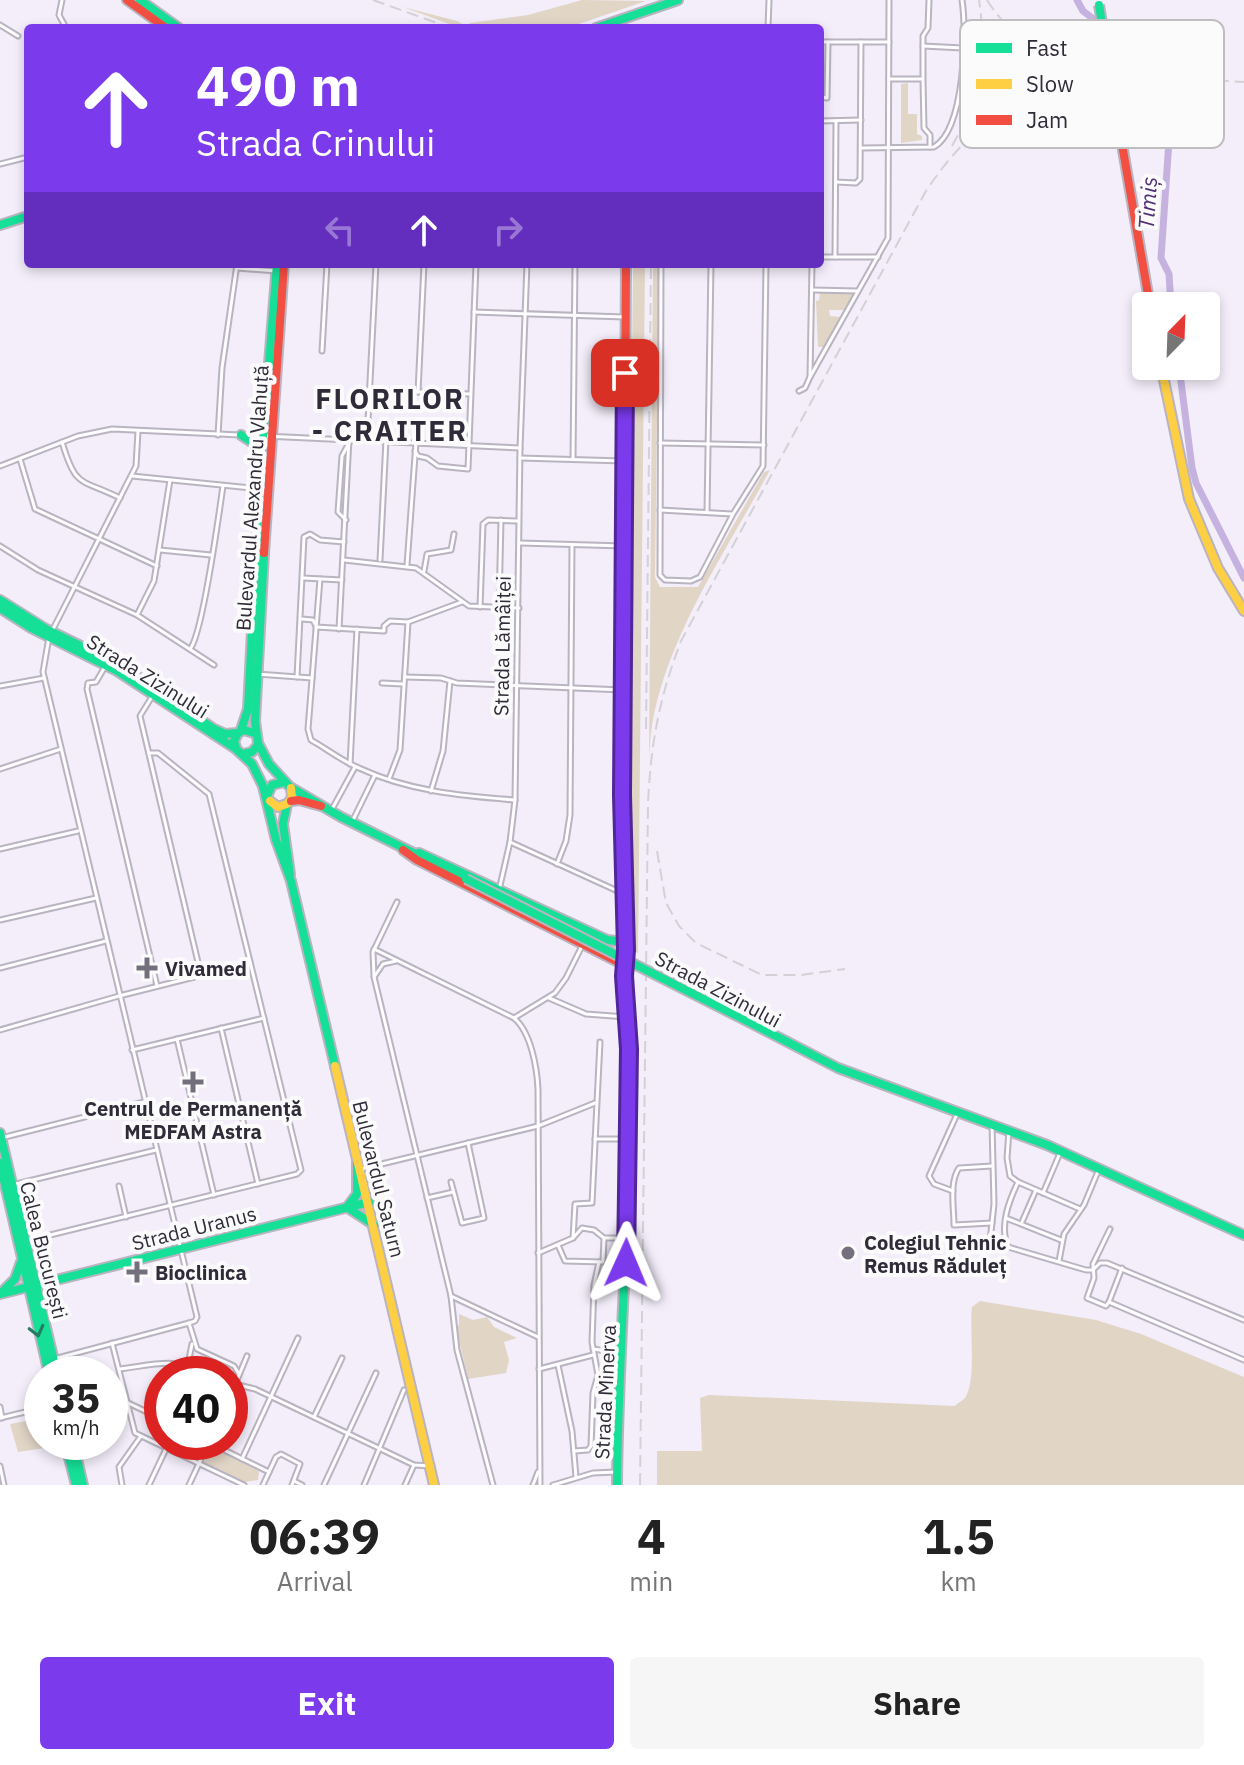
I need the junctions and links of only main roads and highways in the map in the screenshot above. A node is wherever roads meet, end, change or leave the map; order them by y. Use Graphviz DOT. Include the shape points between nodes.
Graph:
graph roads {
  1 [pos="127,0"];
  2 [pos="140,0"];
  3 [pos="678,0"];
  4 [pos="160,24"];
  5 [pos="173,24"];
  6 [pos="608,24"];
  7 [pos="1123,148"];
  8 [pos="24,217"];
  9 [pos="0,225"];
  10 [pos="279,268"];
  11 [pos="626,268"];
  12 [pos="1148,292"];
  13 [pos="1164,380"];
  14 [pos="241,435"];
  15 [pos="267,436"];
  16 [pos="262,457"];
  17 [pos="0,600"];
  18 [pos="0,608"];
  19 [pos="1244,611"];
  20 [pos="50,634"];
  21 [pos="239,732"];
  22 [pos="257,739"];
  23 [pos="239,751"];
  24 [pos="288,785"];
  25 [pos="268,797"];
  26 [pos="289,803"];
  27 [pos="327,809"];
  28 [pos="393,843"];
  29 [pos="291,881"];
  30 [pos="625,942"];
  31 [pos="624,965"];
  32 [pos="1,1135"];
  33 [pos="359,1164"];
  34 [pos="1,1169"];
  35 [pos="369,1202"];
  36 [pos="346,1208"];
  37 [pos="375,1226"];
  38 [pos="1244,1235"];
  39 [pos="23,1244"];
  40 [pos="32,1286"];
  41 [pos="0,1294"];
  42 [pos="46,1356"];
  43 [pos="53,1356"];
  44 [pos="70,1460"];
  45 [pos="77,1460"];
  46 [pos="76,1485"];
  47 [pos="83,1485"];
  48 [pos="434,1485"];
  49 [pos="617,1485"];
  1 -- 4 [label="main road"];
  2 -- 5 [label="main road"];
  3 -- 6 [label="main road"];
  7 -- 12 [label="main road, bridge"];
  8 -- 9 [label="main road"];
  10 -- 15 [label="main road, Bulevardul Alexandru Vlahuță"];
  11 -- 30 [label="main road, Strada Minerva"];
  13 -- 19 [label="main road" via="1189,499 1218,568"];
  14 -- 16 [label="main road"];
  15 -- 16 [label="main road, Bulevardul Alexandru Vlahuță"];
  15 -- 22 [label="main road, Bulevardul Alexandru Vlahuță"];
  16 -- 21 [label="main road, Bulevardul Alexandru Vlahuță" via="248,709"];
  17 -- 20 [label="main road, Strada Zizinului"];
  18 -- 20 [label="main road, Strada Zizinului"];
  20 -- 21 [label="main road, Strada Zizinului" via="122,666 220,733"];
  20 -- 23 [label="main road, Strada Zizinului"];
  21 -- 22 [label="main road" via="251,731"];
  21 -- 23 [label="main road" via="234,741"];
  22 -- 23 [label="main road" via="254,751"];
  22 -- 24 [label="main road" via="269,764"];
  23 -- 25 [label="main road, Bulevardul Saturn" via="257,771"];
  24 -- 25 [label="main road" via="275,783"];
  24 -- 26 [label="main road" via="293,795"];
  24 -- 27 [label="main road, Strada Zizinului"];
  25 -- 26 [label="main road" via="278,807"];
  25 -- 29 [label="main road, Bulevardul Saturn"];
  26 -- 27 [label="main road, Strada Zizinului" via="299,800"];
  26 -- 29 [label="main road, Bulevardul Saturn" via="283,821"];
  27 -- 28 [label="main road, Strada Zizinului"];
  28 -- 30 [label="main road, Strada Zizinului" via="589,932"];
  28 -- 31 [label="main road, Strada Zizinului"];
  28 -- 38 [label="main road, Strada Zizinului, bridge" via="838,1068 1061,1151"];
  29 -- 33 [label="main road, Bulevardul Saturn"];
  30 -- 31 [label="main road, Strada Minerva"];
  31 -- 49 [label="main road, Strada Minerva" via="626,1238"];
  32 -- 39 [label="main road, Calea București"];
  33 -- 35 [label="main road, Bulevardul Saturn"];
  33 -- 36 [label="main road" via="357,1194"];
  34 -- 39 [label="main road, Calea București"];
  35 -- 36 [label="main road, Strada Uranus"];
  35 -- 37 [label="main road, Bulevardul Saturn"];
  36 -- 37 [label="main road"];
  36 -- 40 [label="main road, Strada Uranus"];
  37 -- 48 [label="main road, Bulevardul Saturn"];
  39 -- 40 [label="main road, Calea București"];
  39 -- 41 [label="main road" via="17,1275"];
  40 -- 41 [label="main road, Strada Uranus"];
  40 -- 42 [label="main road, Calea București, one-way"];
  40 -- 43 [label="main road, Calea București"];
  44 -- 46 [label="main road"];
  45 -- 47 [label="main road"];
}
